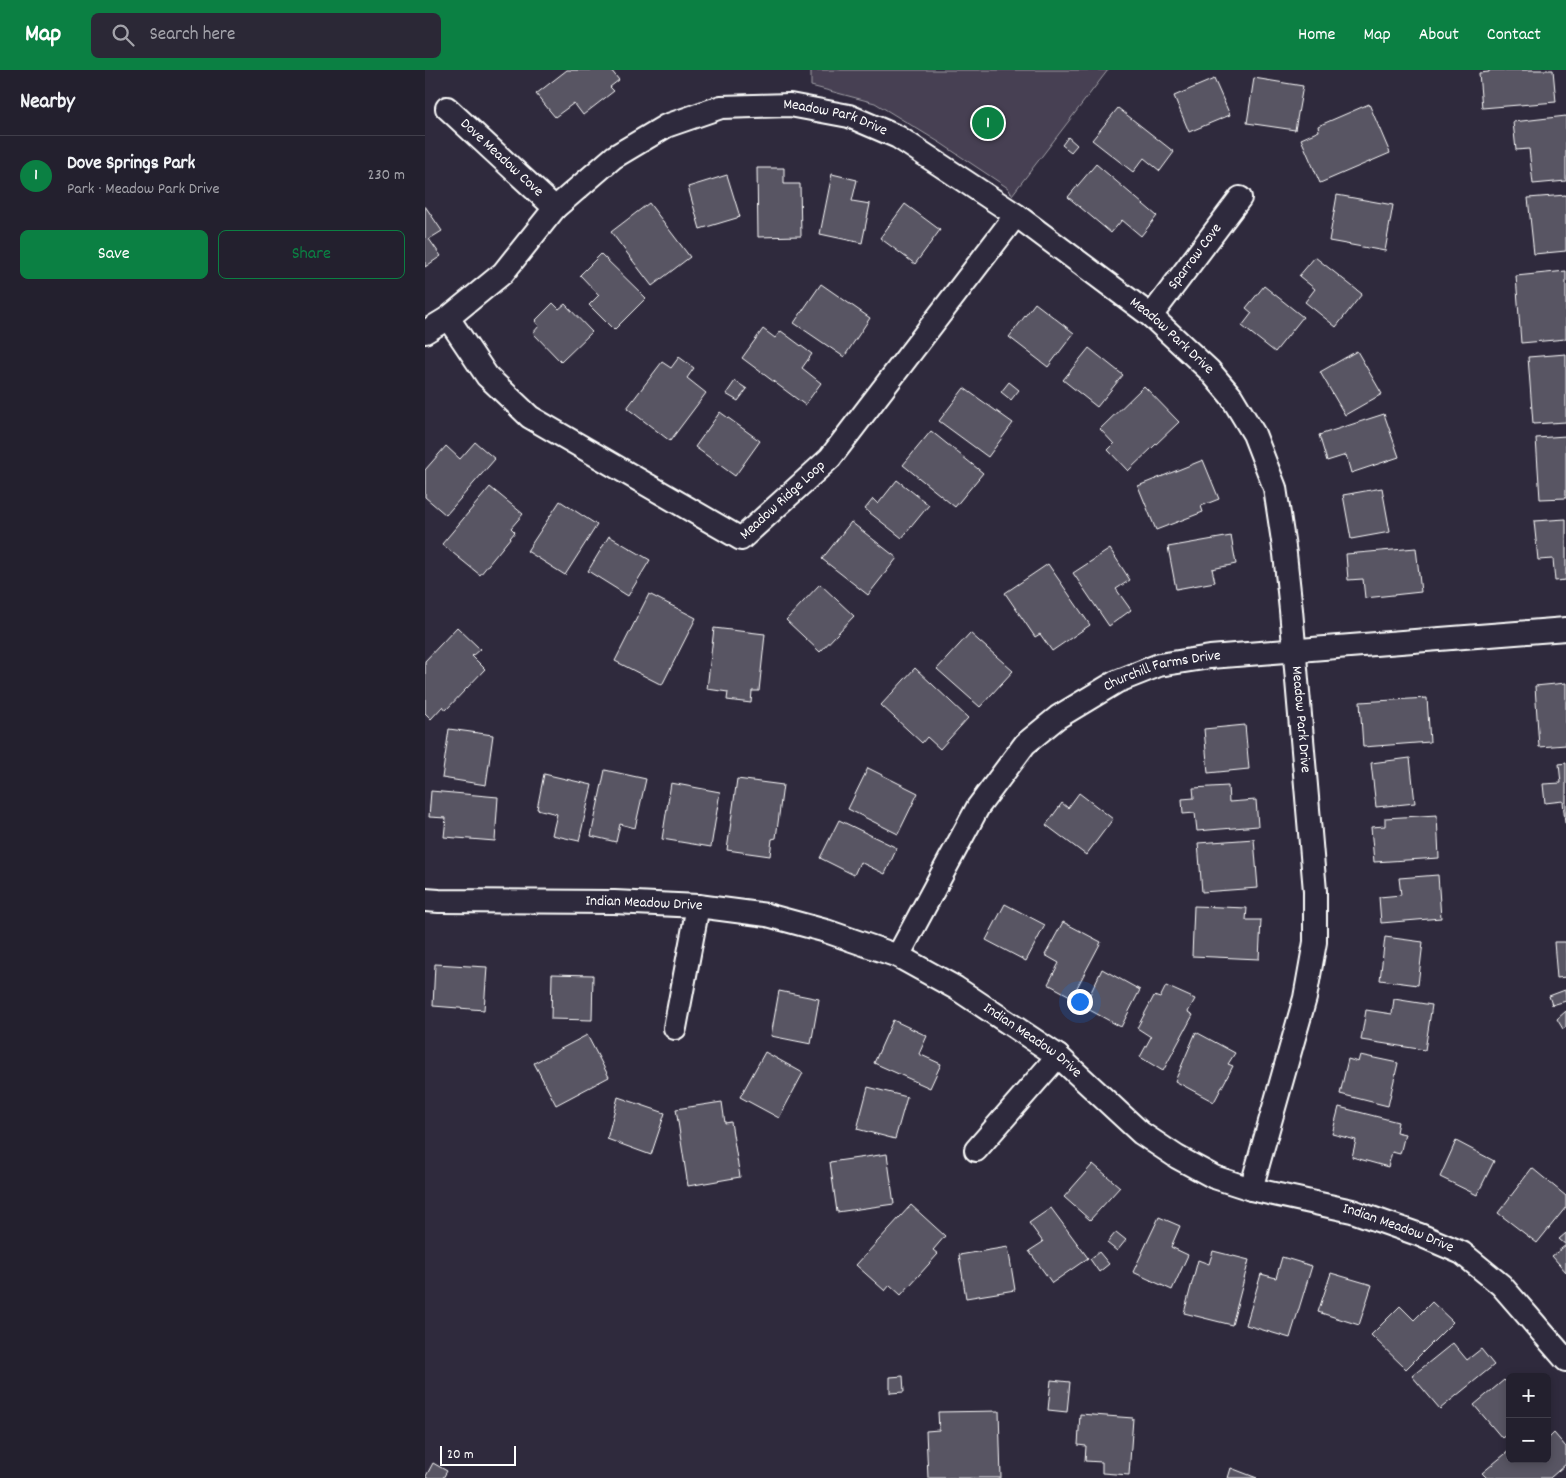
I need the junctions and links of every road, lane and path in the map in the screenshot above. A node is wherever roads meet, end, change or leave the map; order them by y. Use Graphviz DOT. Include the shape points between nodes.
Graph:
graph roads {
  1 [pos="447,108"];
  2 [pos="1240,198"];
  3 [pos="555,208"];
  4 [pos="1016,215"];
  5 [pos="1151,316"];
  6 [pos="448,318"];
  7 [pos="425,332"];
  8 [pos="1566,629"];
  9 [pos="1295,650"];
  10 [pos="425,900"];
  11 [pos="698,906"];
  12 [pos="898,956"];
  13 [pos="675,1028"];
  14 [pos="1058,1056"];
  15 [pos="976,1150"];
  16 [pos="1251,1189"];
  17 [pos="1566,1360"];
  1 -- 3 [label="street, Dove Meadow Cove"];
  2 -- 5 [label="street, Sparrow Cove"];
  3 -- 4 [label="street, Meadow Park Drive" via="614,157 666,126 721,107 790,105 849,116 898,137"];
  3 -- 6 [label="street, Meadow Park Drive" via="503,273"];
  4 -- 5 [label="street, Meadow Park Drive"];
  4 -- 6 [label="street, Meadow Ridge Loop" via="830,458 741,539 530,417 487,376"];
  5 -- 9 [label="street, Meadow Park Drive" via="1209,370 1231,396 1254,434 1275,488"];
  6 -- 7 [label="street, Meadow Park Drive"];
  8 -- 9 [label="street, Churchill Farms Drive"];
  9 -- 12 [label="street, Churchill Farms Drive" via="1210,656 1159,665 1116,682 1058,717 1025,744 978,807"];
  9 -- 16 [label="street, Meadow Park Drive" via="1315,890 1315,942 1305,998"];
  10 -- 11 [label="street, Indian Meadow Drive"];
  11 -- 12 [label="street, Indian Meadow Drive" via="767,915"];
  11 -- 13 [label="street"];
  12 -- 14 [label="street, Indian Meadow Drive" via="956,988"];
  14 -- 15 [label="street"];
  14 -- 16 [label="street, Indian Meadow Drive" via="1141,1133 1214,1177"];
  16 -- 17 [label="street, Indian Meadow Drive" via="1352,1211 1462,1253 1501,1285"];
}
